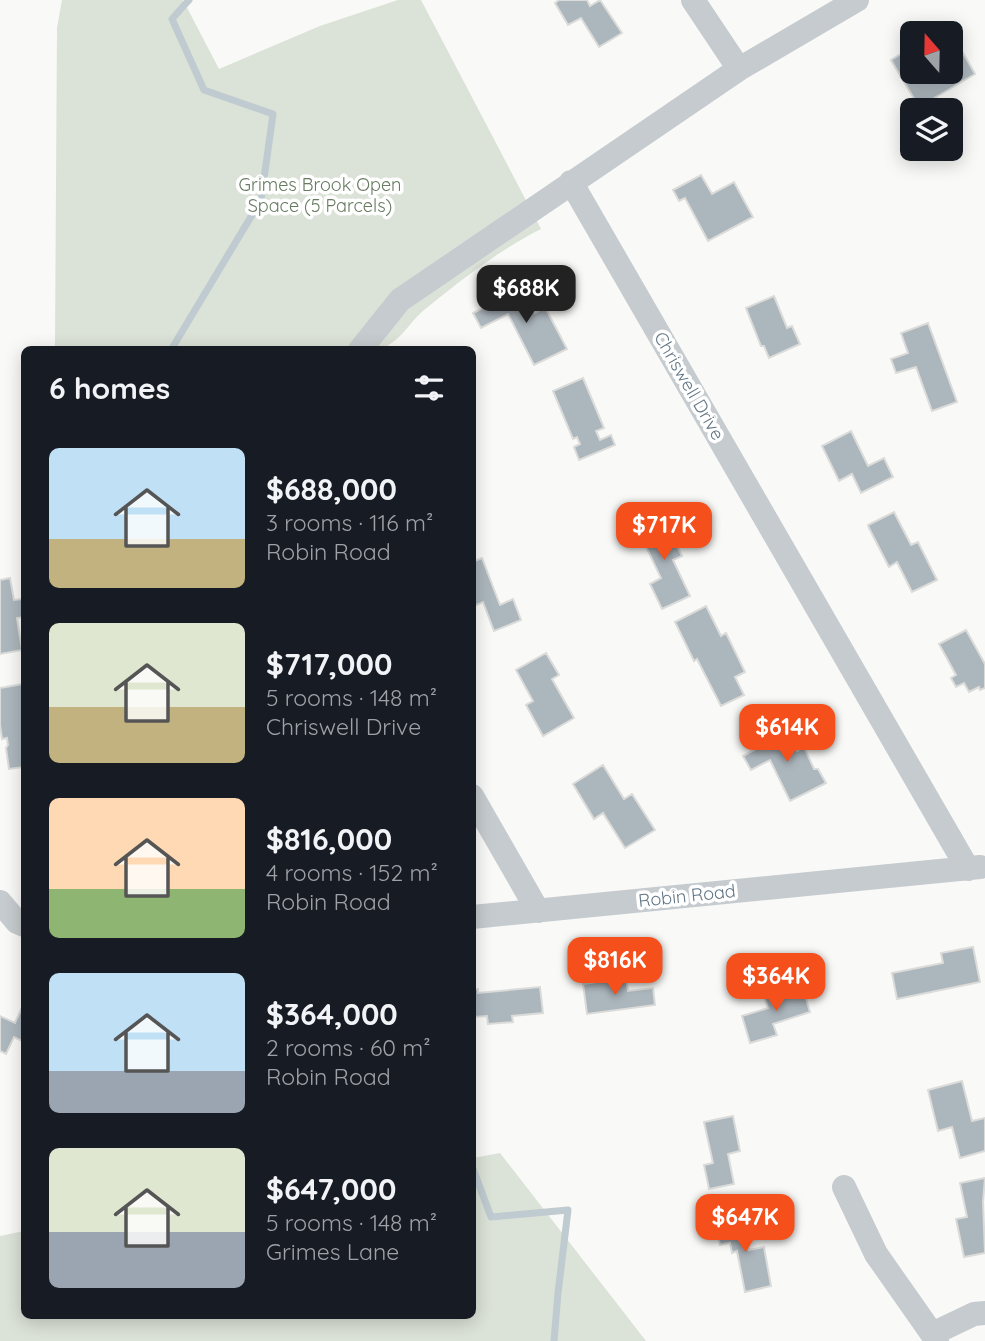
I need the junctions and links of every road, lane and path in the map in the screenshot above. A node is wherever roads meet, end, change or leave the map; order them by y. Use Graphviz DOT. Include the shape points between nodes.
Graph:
graph roads {
  1 [pos="693,0"];
  2 [pos="857,0"];
  3 [pos="740,69"];
  4 [pos="571,182"];
  5 [pos="363,346"];
  6 [pos="476,803"];
  7 [pos="977,868"];
  8 [pos="0,902"];
  9 [pos="538,911"];
  10 [pos="476,917"];
  11 [pos="21,924"];
  12 [pos="844,1187"];
  13 [pos="985,1313"];
  14 [pos="934,1337"];
  1 -- 3 [label="street"];
  2 -- 3 [label="street"];
  3 -- 4 [label="street"];
  4 -- 5 [label="street" via="400,300"];
  4 -- 7 [label="street, Chriswell Drive"];
  6 -- 9 [label="street"];
  7 -- 9 [label="street, Robin Road"];
  8 -- 11 [label="street"];
  9 -- 10 [label="street, Robin Road"];
  12 -- 14 [label="street" via="876,1254"];
  13 -- 14 [label="street" via="974,1314"];
}
